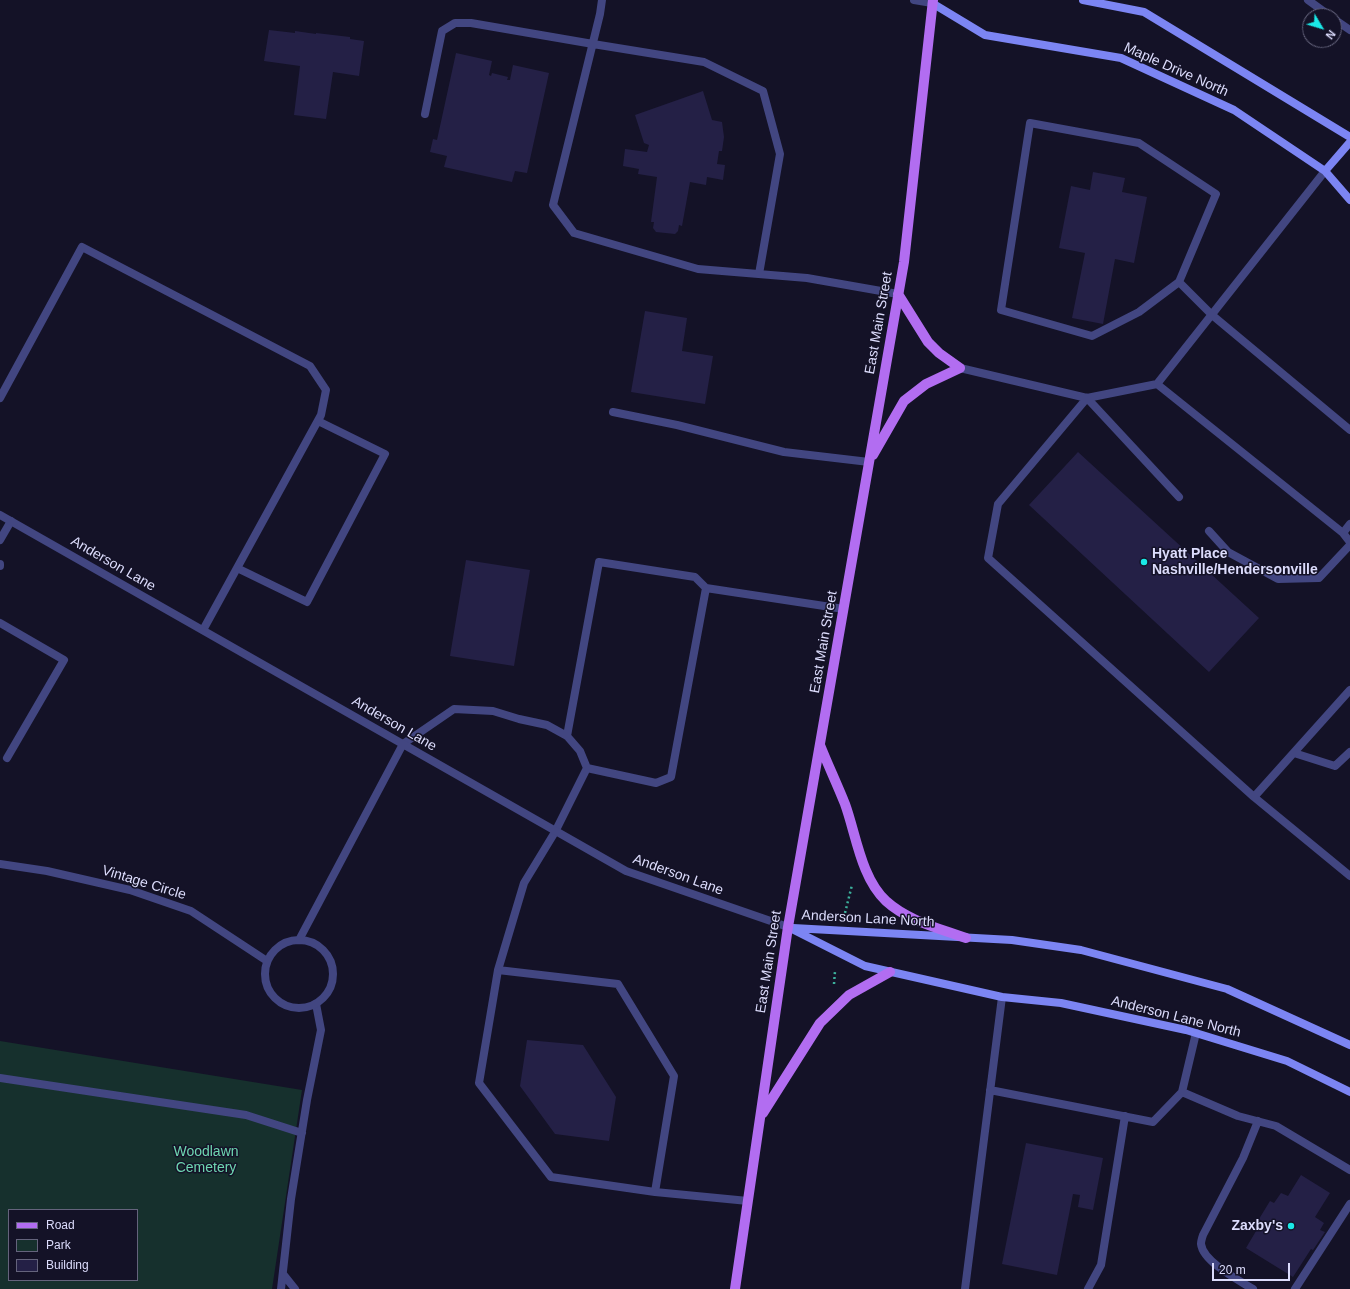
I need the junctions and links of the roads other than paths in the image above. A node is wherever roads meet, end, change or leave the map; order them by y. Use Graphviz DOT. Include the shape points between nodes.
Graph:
graph roads {
  1 [pos="602,0"];
  2 [pos="914,0"];
  3 [pos="1083,0"];
  4 [pos="1308,0"];
  5 [pos="936,1"];
  6 [pos="1319,8"];
  7 [pos="593,44"];
  8 [pos="425,114"];
  9 [pos="1350,137"];
  10 [pos="1350,142"];
  11 [pos="1325,171"];
  12 [pos="1350,200"];
  13 [pos="759,274"];
  14 [pos="1179,282"];
  15 [pos="898,294"];
  16 [pos="1212,315"];
  17 [pos="960,368"];
  18 [pos="1157,384"];
  19 [pos="0,398"];
  20 [pos="1087,398"];
  21 [pos="613,412"];
  22 [pos="318,420"];
  23 [pos="1350,430"];
  24 [pos="869,462"];
  25 [pos="1179,497"];
  26 [pos="0,515"];
  27 [pos="11,521"];
  28 [pos="1350,524"];
  29 [pos="1209,531"];
  30 [pos="1342,533"];
  31 [pos="0,540"];
  32 [pos="1350,543"];
  33 [pos="237,568"];
  34 [pos="706,588"];
  35 [pos="844,609"];
  36 [pos="0,623"];
  37 [pos="203,630"];
  38 [pos="1350,690"];
  39 [pos="567,736"];
  40 [pos="403,744"];
  41 [pos="820,745"];
  42 [pos="1350,752"];
  43 [pos="1294,753"];
  44 [pos="8,758"];
  45 [pos="587,768"];
  46 [pos="1254,798"];
  47 [pos="555,832"];
  48 [pos="0,864"];
  49 [pos="1350,876"];
  50 [pos="788,928"];
  51 [pos="966,938"];
  52 [pos="300,940"];
  53 [pos="267,961"];
  54 [pos="498,970"];
  55 [pos="890,972"];
  56 [pos="1002,997"];
  57 [pos="316,1004"];
  58 [pos="1196,1033"];
  59 [pos="1350,1045"];
  60 [pos="0,1078"];
  61 [pos="990,1090"];
  62 [pos="1182,1092"];
  63 [pos="1350,1092"];
  64 [pos="761,1116"];
  65 [pos="1125,1116"];
  66 [pos="1258,1122"];
  67 [pos="302,1133"];
  68 [pos="1350,1170"];
  69 [pos="655,1192"];
  70 [pos="748,1201"];
  71 [pos="1350,1204"];
  72 [pos="283,1274"];
  73 [pos="738,1274"];
  74 [pos="281,1289"];
  75 [pos="295,1289"];
  76 [pos="735,1289"];
  77 [pos="744,1289"];
  78 [pos="965,1289"];
  79 [pos="1088,1289"];
  80 [pos="1253,1289"];
  81 [pos="1295,1289"];
  1 -- 7 [label="street"];
  2 -- 5 [label="street"];
  3 -- 9 [label="street, Maple Drive North" via="1144,12"];
  4 -- 6 [label="street"];
  5 -- 11 [label="street, Maple Drive North" via="985,35 1121,58 1234,110"];
  5 -- 15 [label="main road, East Main Street"];
  7 -- 8 [label="street" via="471,23 455,23 442,31"];
  7 -- 13 [label="street" via="704,62 762,91 780,154"];
  7 -- 13 [label="street" via="553,205 574,233 698,269"];
  10 -- 11 [label="street"];
  11 -- 12 [label="street, Maple Drive North"];
  11 -- 16 [label="street"];
  13 -- 15 [label="street" via="807,278"];
  14 -- 14 [label="street" via="1216,194 1139,143 1030,122 1000,310 1092,336 1139,312"];
  14 -- 16 [label="street"];
  15 -- 17 [label="main road" via="928,342"];
  15 -- 24 [label="main road, East Main Street"];
  16 -- 18 [label="street"];
  16 -- 23 [label="street"];
  17 -- 20 [label="street"];
  17 -- 24 [label="main road" via="926,384 904,401"];
  18 -- 20 [label="street"];
  18 -- 30 [label="street"];
  19 -- 22 [label="street" via="82,248 310,366 326,390"];
  20 -- 25 [label="street"];
  20 -- 46 [label="street" via="998,504 988,558"];
  21 -- 24 [label="street" via="784,452"];
  22 -- 33 [label="street"];
  22 -- 33 [label="street" via="385,454 307,602"];
  24 -- 35 [label="main road, East Main Street"];
  26 -- 27 [label="street, Anderson Lane"];
  27 -- 31 [label="street"];
  27 -- 37 [label="street, Anderson Lane"];
  28 -- 30 [label="street"];
  29 -- 32 [label="street" via="1228,552 1278,579 1319,578"];
  30 -- 32 [label="street"];
  33 -- 37 [label="street"];
  34 -- 35 [label="street"];
  34 -- 39 [label="street" via="695,577 599,562"];
  34 -- 45 [label="street" via="671,777 656,783"];
  35 -- 41 [label="main road, East Main Street"];
  36 -- 44 [label="street" via="64,660"];
  37 -- 40 [label="street, Anderson Lane"];
  38 -- 43 [label="street"];
  39 -- 40 [label="street" via="547,725 493,711 454,709"];
  39 -- 45 [label="street" via="580,751"];
  40 -- 47 [label="street, Anderson Lane"];
  40 -- 52 [label="street"];
  41 -- 50 [label="main road, East Main Street"];
  41 -- 51 [label="main road" via="845,805 870,881 885,901 910,918"];
  42 -- 43 [label="street" via="1335,766"];
  43 -- 46 [label="street"];
  45 -- 47 [label="street"];
  46 -- 49 [label="street"];
  47 -- 50 [label="street, Anderson Lane" via="626,871"];
  47 -- 54 [label="street" via="524,883"];
  48 -- 53 [label="street, Vintage Circle" via="48,871 130,890 191,911"];
  50 -- 51 [label="street, Anderson Lane North"];
  50 -- 55 [label="street, Anderson Lane North" via="865,966"];
  50 -- 64 [label="main road, East Main Street"];
  51 -- 59 [label="street, Anderson Lane North" via="1012,940 1082,950 1227,990"];
  52 -- 53 [label="street" via="283,944 274,950"];
  52 -- 57 [label="street" via="314,943 325,951 333,965 332,984"];
  53 -- 57 [label="street" via="264,973 268,989 275,999 285,1006 304,1009"];
  54 -- 69 [label="street" via="479,1083 552,1177"];
  54 -- 69 [label="street" via="618,984 674,1076"];
  55 -- 56 [label="street, Anderson Lane North"];
  55 -- 64 [label="main road" via="849,995 820,1023"];
  56 -- 58 [label="street, Anderson Lane North" via="1061,1003"];
  56 -- 61 [label="street"];
  57 -- 67 [label="street" via="321,1030"];
  58 -- 62 [label="street"];
  58 -- 63 [label="street, Anderson Lane North" via="1288,1061"];
  60 -- 67 [label="street" via="246,1115"];
  61 -- 65 [label="street"];
  61 -- 78 [label="street"];
  62 -- 65 [label="street" via="1153,1122"];
  62 -- 66 [label="street"];
  64 -- 70 [label="main road, East Main Street"];
  65 -- 79 [label="street" via="1101,1265"];
  66 -- 68 [label="street" via="1276,1126"];
  66 -- 80 [label="street" via="1201,1244 1204,1252 1219,1268"];
  67 -- 72 [label="street" via="291,1199"];
  69 -- 70 [label="street"];
  70 -- 73 [label="main road, East Main Street"];
  71 -- 81 [label="street"];
  72 -- 74 [label="street"];
  72 -- 75 [label="street"];
  73 -- 76 [label="main road, East Main Street"];
  73 -- 77 [label="main road"];
}
